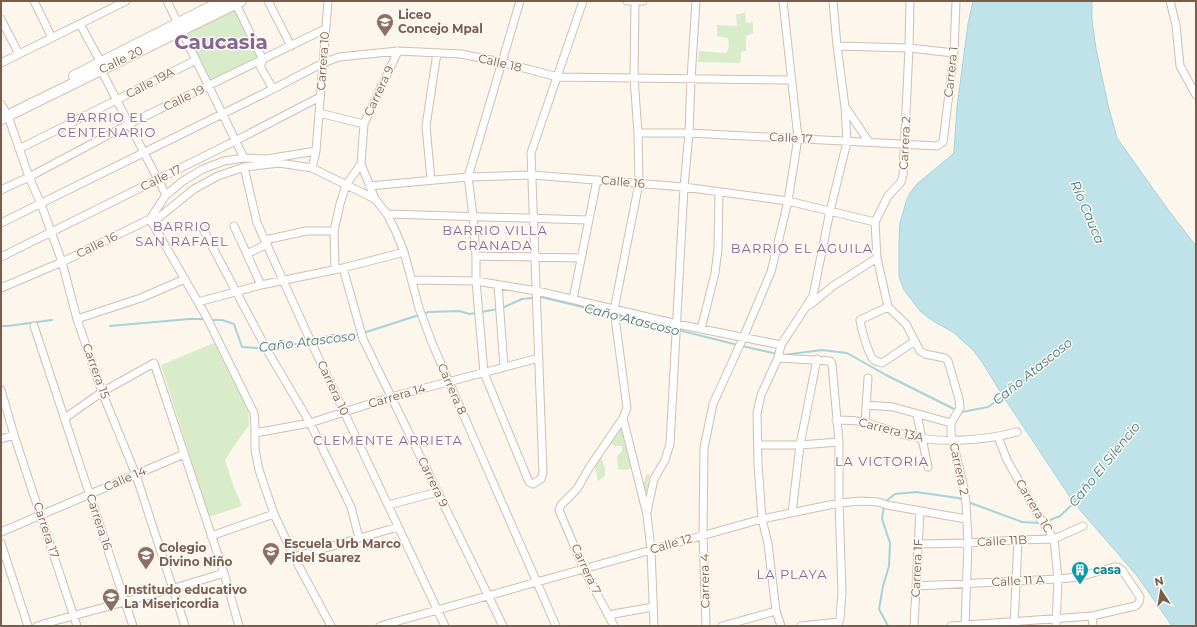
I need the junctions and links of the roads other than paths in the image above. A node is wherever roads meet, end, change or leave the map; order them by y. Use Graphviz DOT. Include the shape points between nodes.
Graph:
graph roads {
  1 [pos="126,1"];
  2 [pos="167,1"];
  3 [pos="222,1"];
  4 [pos="268,1"];
  5 [pos="328,1"];
  6 [pos="520,1"];
  7 [pos="583,1"];
  8 [pos="627,1"];
  9 [pos="635,1"];
  10 [pos="643,1"];
  11 [pos="696,1"];
  12 [pos="783,1"];
  13 [pos="833,1"];
  14 [pos="910,1"];
  15 [pos="956,1"];
  16 [pos="1170,1"];
  17 [pos="36,2"];
  18 [pos="238,2"];
  19 [pos="1,19"];
  20 [pos="80,24"];
  21 [pos="180,27"];
  22 [pos="325,28"];
  23 [pos="52,38"];
  24 [pos="291,46"];
  25 [pos="837,46"];
  26 [pos="909,48"];
  27 [pos="398,51"];
  28 [pos="437,53"];
  29 [pos="954,53"];
  30 [pos="19,54"];
  31 [pos="196,60"];
  32 [pos="263,60"];
  33 [pos="501,62"];
  34 [pos="1,63"];
  35 [pos="323,63"];
  36 [pos="101,66"];
  37 [pos="558,77"];
  38 [pos="634,78"];
  39 [pos="690,79"];
  40 [pos="791,80"];
  41 [pos="208,86"];
  42 [pos="272,89"];
  43 [pos="1196,95"];
  44 [pos="320,97"];
  45 [pos="117,100"];
  46 [pos="845,107"];
  47 [pos="3,113"];
  48 [pos="319,113"];
  49 [pos="222,114"];
  50 [pos="129,124"];
  51 [pos="364,124"];
  52 [pos="638,133"];
  53 [pos="689,133"];
  54 [pos="798,138"];
  55 [pos="235,141"];
  56 [pos="847,142"];
  57 [pos="869,142"];
  58 [pos="943,142"];
  59 [pos="906,145"];
  60 [pos="19,149"];
  61 [pos="316,151"];
  62 [pos="144,152"];
  63 [pos="244,158"];
  64 [pos="361,164"];
  65 [pos="244,167"];
  66 [pos="312,168"];
  67 [pos="532,175"];
  68 [pos="29,177"];
  69 [pos="468,177"];
  70 [pos="158,180"];
  71 [pos="432,180"];
  72 [pos="597,180"];
  73 [pos="639,183"];
  74 [pos="346,185"];
  75 [pos="369,186"];
  76 [pos="684,187"];
  77 [pos="1,190"];
  78 [pos="719,192"];
  79 [pos="166,196"];
  80 [pos="375,199"];
  81 [pos="788,201"];
  82 [pos="40,204"];
  83 [pos="830,211"];
  84 [pos="387,214"];
  85 [pos="473,216"];
  86 [pos="534,218"];
  87 [pos="588,220"];
  88 [pos="151,221"];
  89 [pos="875,222"];
  90 [pos="1,223"];
  91 [pos="234,226"];
  92 [pos="203,229"];
  93 [pos="334,231"];
  94 [pos="51,232"];
  95 [pos="266,242"];
  96 [pos="404,252"];
  97 [pos="247,254"];
  98 [pos="476,256"];
  99 [pos="1,257"];
  100 [pos="535,257"];
  101 [pos="581,258"];
  102 [pos="877,258"];
  103 [pos="62,262"];
  104 [pos="343,268"];
  105 [pos="335,269"];
  106 [pos="185,279"];
  107 [pos="283,280"];
  108 [pos="412,280"];
  109 [pos="476,281"];
  110 [pos="260,285"];
  111 [pos="498,285"];
  112 [pos="1,288"];
  113 [pos="237,292"];
  114 [pos="537,296"];
  115 [pos="573,300"];
  116 [pos="198,302"];
  117 [pos="888,307"];
  118 [pos="804,310"];
  119 [pos="614,313"];
  120 [pos="77,319"];
  121 [pos="34,326"];
  122 [pos="677,328"];
  123 [pos="701,329"];
  124 [pos="916,341"];
  125 [pos="741,344"];
  126 [pos="780,352"];
  127 [pos="539,358"];
  128 [pos="818,359"];
  129 [pos="504,367"];
  130 [pos="484,373"];
  131 [pos="868,378"];
  132 [pos="449,382"];
  133 [pos="1,390"];
  134 [pos="102,392"];
  135 [pos="391,397"];
  136 [pos="866,405"];
  137 [pos="344,412"];
  138 [pos="917,414"];
  139 [pos="65,418"];
  140 [pos="622,418"];
  141 [pos="836,420"];
  142 [pos="310,422"];
  143 [pos="865,423"];
  144 [pos="951,423"];
  145 [pos="1017,432"];
  146 [pos="255,433"];
  147 [pos="14,435"];
  148 [pos="998,437"];
  149 [pos="922,438"];
  150 [pos="1,439"];
  151 [pos="952,440"];
  152 [pos="838,442"];
  153 [pos="758,445"];
  154 [pos="800,445"];
  155 [pos="184,454"];
  156 [pos="928,467"];
  157 [pos="136,475"];
  158 [pos="438,492"];
  159 [pos="90,494"];
  160 [pos="839,504"];
  161 [pos="388,505"];
  162 [pos="920,511"];
  163 [pos="792,513"];
  164 [pos="274,514"];
  165 [pos="41,515"];
  166 [pos="647,515"];
  167 [pos="762,519"];
  168 [pos="966,519"];
  169 [pos="1083,526"];
  170 [pos="398,527"];
  171 [pos="1,532"];
  172 [pos="704,535"];
  173 [pos="211,536"];
  174 [pos="359,538"];
  175 [pos="1054,539"];
  176 [pos="1018,540"];
  177 [pos="968,543"];
  178 [pos="1,544"];
  179 [pos="918,544"];
  180 [pos="651,550"];
  181 [pos="294,557"];
  182 [pos="584,569"];
  183 [pos="224,573"];
  184 [pos="1058,579"];
  185 [pos="1016,581"];
  186 [pos="537,582"];
  187 [pos="967,584"];
  188 [pos="916,586"];
  189 [pos="173,589"];
  190 [pos="489,596"];
  191 [pos="125,601"];
  192 [pos="653,607"];
  193 [pos="438,610"];
  194 [pos="776,611"];
  195 [pos="608,615"];
  196 [pos="74,616"];
  197 [pos="1092,616"];
  198 [pos="750,618"];
  199 [pos="1056,623"];
  200 [pos="838,624"];
  201 [pos="1014,624"];
  202 [pos="389,625"];
  203 [pos="28,626"];
  204 [pos="37,626"];
  205 [pos="77,626"];
  206 [pos="133,626"];
  207 [pos="185,626"];
  208 [pos="240,626"];
  209 [pos="331,626"];
  210 [pos="380,626"];
  211 [pos="445,626"];
  212 [pos="503,626"];
  213 [pos="556,626"];
  214 [pos="614,626"];
  215 [pos="654,626"];
  216 [pos="706,626"];
  217 [pos="722,626"];
  218 [pos="752,626"];
  219 [pos="780,626"];
  220 [pos="801,626"];
  221 [pos="914,626"];
  222 [pos="951,626"];
  223 [pos="965,626"];
  224 [pos="1093,626"];
  1 -- 20 [label="street"];
  2 -- 21 [label="street"];
  3 -- 21 [label="street, Calle 20"];
  4 -- 24 [label="street"];
  5 -- 22 [label="street, Carrera 10"];
  6 -- 33 [label="street"];
  7 -- 37 [label="street"];
  8 -- 9 [label="street"];
  9 -- 10 [label="street"];
  9 -- 38 [label="street"];
  11 -- 39 [label="street"];
  12 -- 40 [label="street, Carrera 4"];
  13 -- 25 [label="street"];
  14 -- 26 [label="street, Carrera 2"];
  15 -- 29 [label="street, Carrera 1"];
  16 -- 43 [label="street" via="1176,25 1180,66"];
  17 -- 23 [label="street"];
  18 -- 21 [label="street, Calle 20"];
  18 -- 32 [label="street"];
  19 -- 30 [label="street"];
  20 -- 23 [label="street"];
  20 -- 36 [label="street"];
  21 -- 31 [label="street"];
  21 -- 36 [label="street, Calle 20"];
  22 -- 24 [label="street, Calle 19"];
  22 -- 35 [label="street, Carrera 10"];
  23 -- 30 [label="street"];
  24 -- 32 [label="street, Calle 19"];
  25 -- 26 [label="street"];
  25 -- 46 [label="street"];
  26 -- 29 [label="street"];
  26 -- 59 [label="street, Carrera 2"];
  27 -- 28 [label="street, Calle 18"];
  27 -- 35 [label="street, Calle 18" via="339,57"];
  27 -- 51 [label="street, Carrera 9"];
  28 -- 33 [label="street, Calle 18" via="461,54"];
  28 -- 71 [label="street" via="426,126"];
  29 -- 58 [label="street, Carrera 1"];
  30 -- 34 [label="street"];
  31 -- 41 [label="street"];
  31 -- 45 [label="street, Calle 19A"];
  32 -- 41 [label="street, Calle 19"];
  32 -- 42 [label="street" via="260,66"];
  33 -- 37 [label="street, Calle 18"];
  33 -- 69 [label="street"];
  35 -- 42 [label="street, Calle 18"];
  35 -- 44 [label="street, Carrera 10"];
  36 -- 45 [label="street"];
  36 -- 47 [label="street, Calle 20"];
  37 -- 38 [label="street, Calle 18"];
  37 -- 67 [label="street" via="531,153"];
  38 -- 39 [label="street, Calle 18"];
  38 -- 52 [label="street"];
  39 -- 40 [label="street, Calle 18"];
  39 -- 53 [label="street"];
  40 -- 54 [label="street, Carrera 4"];
  41 -- 49 [label="street"];
  41 -- 50 [label="street, Calle 19"];
  42 -- 49 [label="street, Calle 18"];
  44 -- 48 [label="street, Carrera 10"];
  44 -- 55 [label="street, Calle 17"];
  45 -- 50 [label="street"];
  45 -- 60 [label="street, Calle 19A"];
  46 -- 56 [label="street"];
  46 -- 57 [label="street"];
  47 -- 60 [label="street, Carrera 15"];
  48 -- 51 [label="street"];
  48 -- 61 [label="street, Carrera 10"];
  49 -- 55 [label="street"];
  49 -- 62 [label="street, Calle 18"];
  50 -- 62 [label="street"];
  50 -- 68 [label="street, Calle 19"];
  51 -- 64 [label="street, Carrera 9"];
  52 -- 53 [label="street, Calle 17"];
  52 -- 73 [label="street"];
  53 -- 54 [label="street, Calle 17"];
  53 -- 76 [label="street"];
  54 -- 56 [label="street, Calle 17"];
  54 -- 81 [label="street, Carrera 4"];
  55 -- 63 [label="street"];
  55 -- 70 [label="street, Calle 17"];
  56 -- 57 [label="street, Calle 17"];
  56 -- 83 [label="street"];
  57 -- 59 [label="street, Calle 17"];
  58 -- 59 [label="street, Calle 17" via="937,146"];
  59 -- 89 [label="street, Carrera 2" via="901,182 888,196"];
  60 -- 68 [label="street, Carrera 15"];
  61 -- 63 [label="street, Calle 16" via="267,159"];
  61 -- 66 [label="street, Carrera 10"];
  62 -- 70 [label="street"];
  62 -- 82 [label="street, Calle 18"];
  63 -- 79 [label="street, Calle 16" via="224,161 203,169 183,181"];
  64 -- 74 [label="street"];
  64 -- 75 [label="street"];
  65 -- 66 [label="street, Calle 16" via="279,163"];
  65 -- 88 [label="street, Calle 16" via="218,176 194,189"];
  65 -- 95 [label="street, Carrera 10" via="257,222"];
  66 -- 74 [label="street, Calle 16"];
  67 -- 69 [label="street, Calle 16"];
  67 -- 72 [label="street, Calle 16"];
  67 -- 86 [label="street"];
  68 -- 77 [label="street, Calle 19"];
  68 -- 82 [label="street, Carrera 15"];
  69 -- 71 [label="street, Calle 16"];
  69 -- 85 [label="street"];
  70 -- 79 [label="street"];
  70 -- 94 [label="street, Calle 17"];
  71 -- 75 [label="street, Calle 16"];
  72 -- 73 [label="street, Calle 16"];
  72 -- 87 [label="street"];
  73 -- 76 [label="street, Calle 16"];
  73 -- 119 [label="street"];
  74 -- 80 [label="street, Calle 16"];
  74 -- 93 [label="street"];
  75 -- 80 [label="street"];
  76 -- 78 [label="street, Calle 16"];
  76 -- 122 [label="street"];
  78 -- 81 [label="street, Calle 16"];
  78 -- 123 [label="street" via="715,273"];
  79 -- 88 [label="street, Calle 16"];
  80 -- 84 [label="street, Carrera 8"];
  81 -- 83 [label="street, Calle 16"];
  81 -- 125 [label="street, Carrera 4" via="771,272"];
  82 -- 90 [label="street, Calle 18"];
  82 -- 94 [label="street, Carrera 15"];
  83 -- 89 [label="street, Calle 16"];
  83 -- 118 [label="street" via="813,296"];
  84 -- 85 [label="street"];
  84 -- 96 [label="street, Carrera 8"];
  85 -- 86 [label="street"];
  85 -- 98 [label="street"];
  86 -- 87 [label="street"];
  86 -- 100 [label="street"];
  87 -- 101 [label="street"];
  88 -- 103 [label="street, Calle 16"];
  88 -- 106 [label="street"];
  89 -- 102 [label="street, Carrera 2"];
  91 -- 97 [label="street"];
  92 -- 113 [label="street"];
  93 -- 95 [label="street" via="306,231"];
  93 -- 105 [label="street"];
  94 -- 99 [label="street, Calle 17"];
  94 -- 103 [label="street, Carrera 15"];
  95 -- 97 [label="street"];
  95 -- 107 [label="street, Carrera 10"];
  96 -- 104 [label="street"];
  96 -- 108 [label="street, Carrera 8"];
  97 -- 110 [label="street"];
  98 -- 100 [label="street"];
  98 -- 109 [label="street"];
  100 -- 101 [label="street"];
  100 -- 114 [label="street"];
  101 -- 115 [label="street"];
  102 -- 117 [label="street, Carrera 2"];
  102 -- 118 [label="street" via="833,286"];
  103 -- 112 [label="street, Calle 16"];
  103 -- 120 [label="street, Carrera 15"];
  104 -- 105 [label="street"];
  104 -- 135 [label="street, Carrera 9" via="363,339"];
  105 -- 107 [label="street"];
  106 -- 116 [label="street"];
  106 -- 120 [label="street" via="141,298"];
  107 -- 110 [label="street"];
  107 -- 137 [label="street, Carrera 10"];
  108 -- 109 [label="street"];
  108 -- 132 [label="street, Carrera 8" via="419,308"];
  109 -- 111 [label="street"];
  109 -- 130 [label="street"];
  110 -- 113 [label="street"];
  111 -- 114 [label="street"];
  111 -- 129 [label="street"];
  113 -- 116 [label="street"];
  113 -- 142 [label="street"];
  114 -- 115 [label="street"];
  114 -- 127 [label="street"];
  115 -- 119 [label="street"];
  116 -- 146 [label="street" via="254,413"];
  117 -- 124 [label="street" via="906,324"];
  117 -- 124 [label="street" via="860,320 872,358 882,364"];
  118 -- 126 [label="street"];
  119 -- 122 [label="street"];
  119 -- 140 [label="street" via="627,408"];
  120 -- 134 [label="street, Carrera 15"];
  121 -- 139 [label="street, Carrera 16"];
  122 -- 123 [label="street"];
  122 -- 166 [label="street" via="670,444 665,460 654,479"];
  123 -- 125 [label="street"];
  124 -- 144 [label="street" via="920,351 948,361 960,408"];
  125 -- 126 [label="street"];
  125 -- 172 [label="street, Carrera 4" via="713,404 704,448"];
  126 -- 128 [label="street"];
  126 -- 153 [label="street" via="761,395 757,413"];
  127 -- 129 [label="street, Carrera 14"];
  127 -- 130 [label="street" via="543,473 541,479 533,484 528,482"];
  128 -- 141 [label="street" via="830,361 832,364"];
  128 -- 154 [label="street"];
  129 -- 130 [label="street, Carrera 14"];
  130 -- 132 [label="street, Carrera 14"];
  131 -- 136 [label="street"];
  132 -- 135 [label="street, Carrera 14"];
  132 -- 186 [label="street, Carrera 8"];
  133 -- 147 [label="street, Carrera 17"];
  134 -- 139 [label="street"];
  134 -- 155 [label="street" via="154,363"];
  134 -- 157 [label="street, Carrera 15"];
  135 -- 137 [label="street, Carrera 14"];
  135 -- 158 [label="street, Carrera 9"];
  136 -- 138 [label="street"];
  136 -- 143 [label="street"];
  137 -- 142 [label="street, Carrera 14"];
  137 -- 161 [label="street, Carrera 10"];
  138 -- 144 [label="street"];
  138 -- 149 [label="street"];
  139 -- 159 [label="street, Carrera 16"];
  140 -- 166 [label="street"];
  140 -- 182 [label="street, Carrera 7" via="577,489 560,508"];
  141 -- 143 [label="street, Carrera 13A"];
  141 -- 152 [label="street"];
  142 -- 146 [label="street, Carrera 14"];
  142 -- 174 [label="street" via="351,507"];
  143 -- 149 [label="street, Carrera 13A"];
  144 -- 151 [label="street, Carrera 2"];
  145 -- 148 [label="street, Carrera 13A"];
  146 -- 164 [label="street" via="259,470"];
  147 -- 150 [label="street"];
  147 -- 165 [label="street, Carrera 17"];
  148 -- 151 [label="street, Carrera 13A"];
  148 -- 175 [label="street, Carrera 1C" via="1006,460"];
  149 -- 151 [label="street, Carrera 13A"];
  149 -- 156 [label="street"];
  151 -- 168 [label="street, Carrera 2" via="965,495"];
  152 -- 154 [label="street"];
  152 -- 160 [label="street"];
  153 -- 154 [label="street"];
  153 -- 167 [label="street"];
  154 -- 163 [label="street"];
  155 -- 157 [label="street, Calle 14"];
  155 -- 173 [label="street"];
  157 -- 159 [label="street, Calle 14"];
  157 -- 189 [label="street, Carrera 15"];
  158 -- 161 [label="street"];
  158 -- 190 [label="street, Carrera 9"];
  159 -- 165 [label="street, Calle 14"];
  159 -- 191 [label="street, Carrera 16"];
  160 -- 162 [label="street, Calle 12" via="878,502"];
  160 -- 163 [label="street, Calle 12"];
  160 -- 200 [label="street" via="842,592"];
  161 -- 170 [label="street, Carrera 10"];
  162 -- 168 [label="street, Calle 12"];
  162 -- 179 [label="street, Carrera 1F"];
  163 -- 167 [label="street, Calle 12"];
  164 -- 173 [label="street"];
  164 -- 181 [label="street"];
  165 -- 171 [label="street, Calle 14"];
  165 -- 196 [label="street, Carrera 17"];
  166 -- 180 [label="street"];
  167 -- 172 [label="street, Calle 12"];
  167 -- 194 [label="street" via="768,544"];
  168 -- 177 [label="street, Carrera 2"];
  169 -- 175 [label="street, Calle 11B"];
  170 -- 174 [label="street"];
  170 -- 193 [label="street, Carrera 10"];
  172 -- 180 [label="street, Calle 12"];
  172 -- 216 [label="street, Carrera 4"];
  173 -- 183 [label="street"];
  174 -- 181 [label="street"];
  175 -- 176 [label="street, Calle 11B"];
  175 -- 184 [label="street, Carrera 1C"];
  176 -- 177 [label="street, Calle 11B"];
  176 -- 185 [label="street"];
  177 -- 179 [label="street, Calle 11B"];
  177 -- 187 [label="street, Carrera 2"];
  178 -- 203 [label="street"];
  179 -- 188 [label="street, Carrera 1F"];
  180 -- 182 [label="street, Calle 12"];
  180 -- 192 [label="street"];
  181 -- 209 [label="street"];
  182 -- 186 [label="street, Calle 12"];
  182 -- 195 [label="street, Carrera 7"];
  183 -- 189 [label="street"];
  183 -- 208 [label="street"];
  184 -- 185 [label="street, Calle 11 A"];
  184 -- 197 [label="street, Calle 11 A" via="1079,577 1114,567 1122,570 1140,601 1135,606"];
  184 -- 199 [label="street, Carrera 1C"];
  185 -- 187 [label="street, Calle 11 A"];
  185 -- 201 [label="street"];
  186 -- 190 [label="street, Calle 12"];
  186 -- 213 [label="street, Carrera 8"];
  187 -- 188 [label="street, Calle 11 A"];
  187 -- 223 [label="street, Carrera 2"];
  188 -- 221 [label="street, Carrera 1F"];
  189 -- 191 [label="street"];
  189 -- 207 [label="street, Carrera 15"];
  190 -- 193 [label="street, Calle 12"];
  190 -- 212 [label="street, Carrera 9"];
  191 -- 196 [label="street"];
  191 -- 206 [label="street, Carrera 16"];
  192 -- 195 [label="street"];
  192 -- 215 [label="street"];
  193 -- 202 [label="street, Calle 12"];
  193 -- 211 [label="street, Carrera 10"];
  194 -- 198 [label="street"];
  194 -- 219 [label="street"];
  195 -- 214 [label="street, Carrera 7"];
  196 -- 204 [label="street"];
  196 -- 205 [label="street, Carrera 17"];
  197 -- 199 [label="street"];
  197 -- 224 [label="street"];
  198 -- 217 [label="street"];
  198 -- 218 [label="street"];
  199 -- 201 [label="street"];
  200 -- 220 [label="street"];
  201 -- 223 [label="street"];
  202 -- 210 [label="street, Calle 12"];
  222 -- 223 [label="street"];
}
